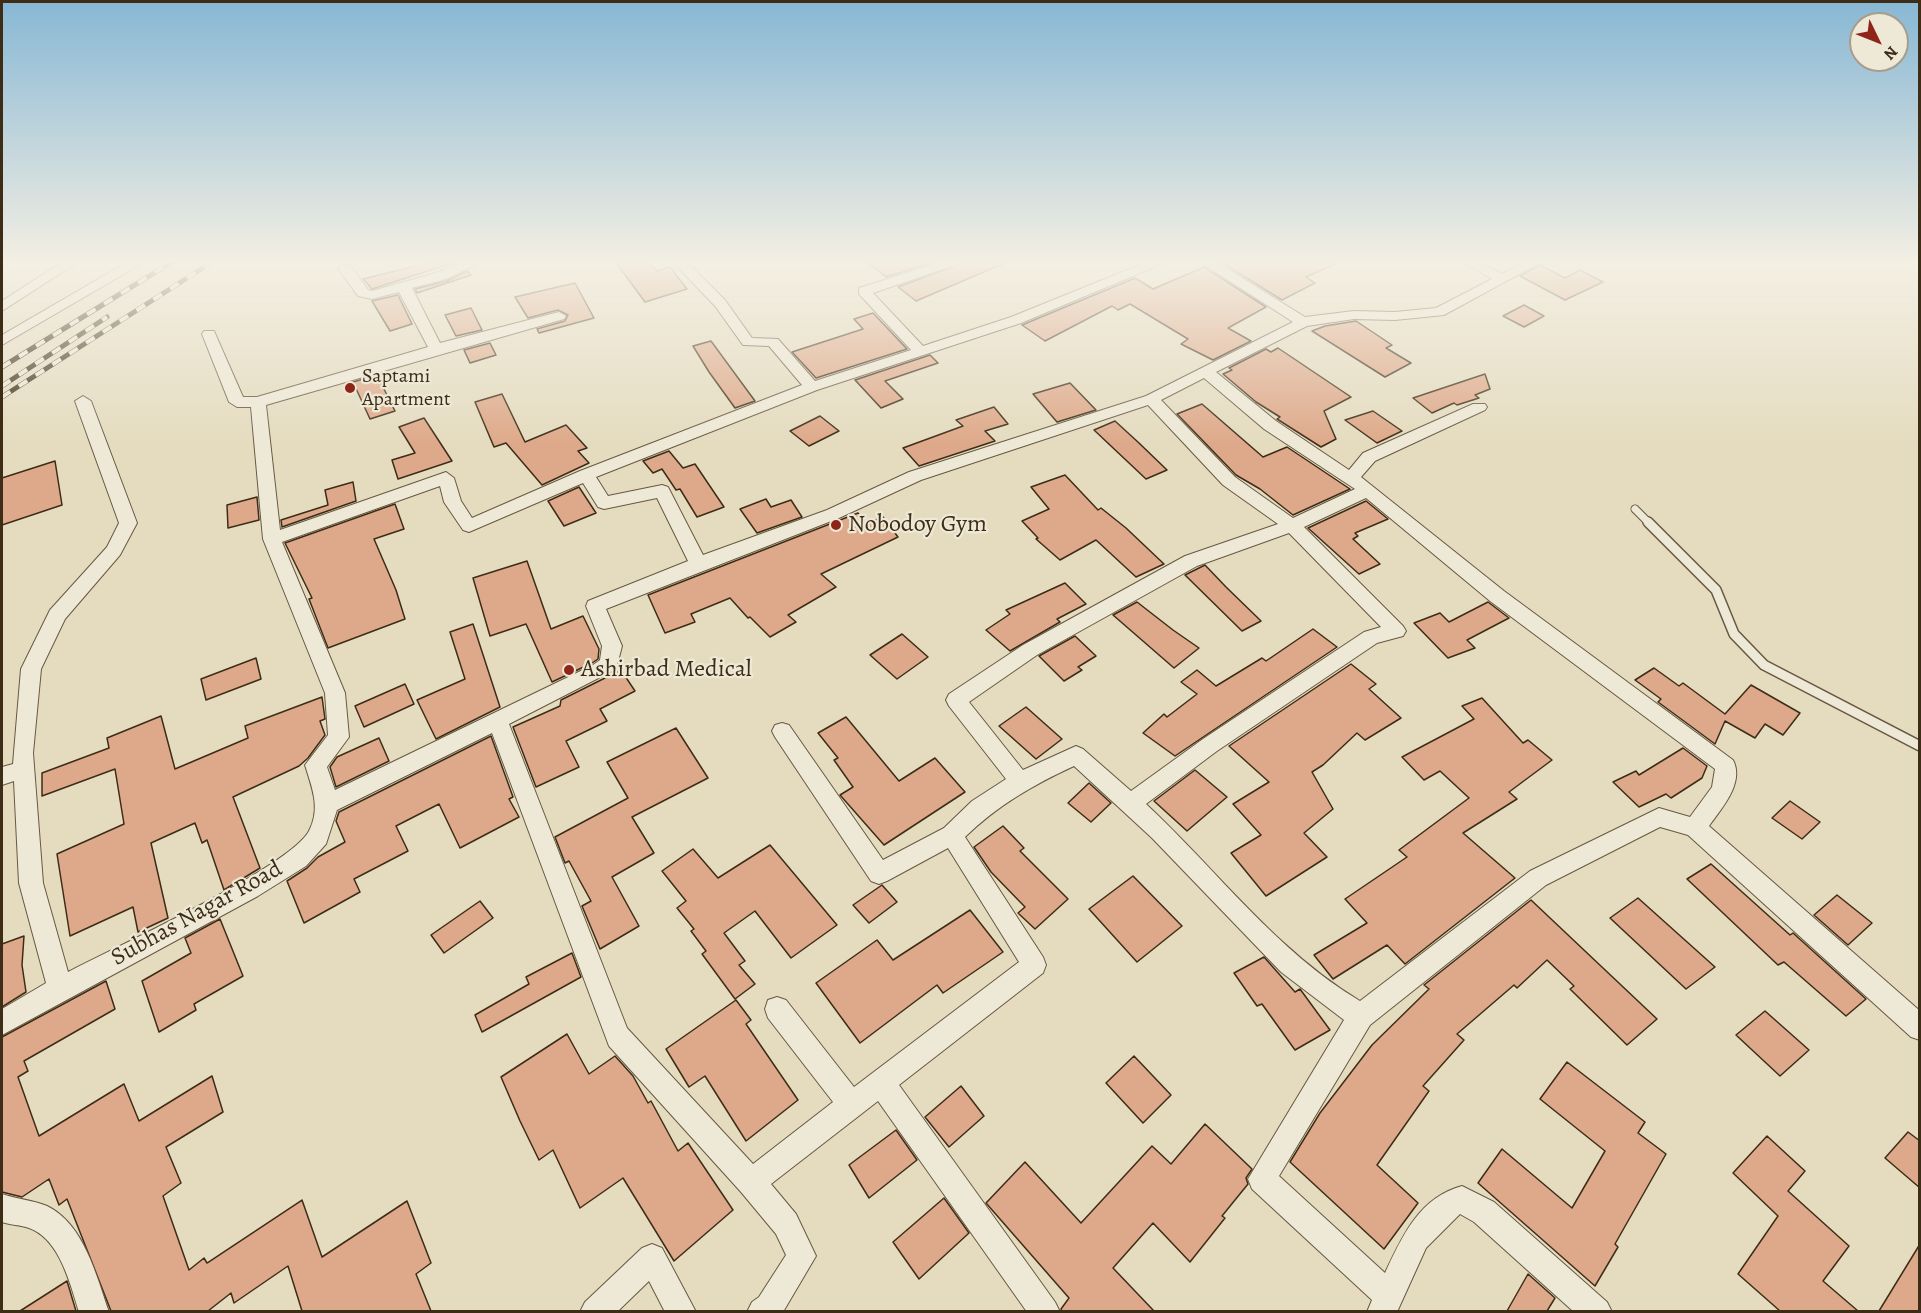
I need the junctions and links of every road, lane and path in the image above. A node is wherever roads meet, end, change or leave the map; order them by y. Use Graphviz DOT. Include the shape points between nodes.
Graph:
graph roads {
  1 [pos="36,321"];
  2 [pos="422,321"];
  3 [pos="539,321"];
  4 [pos="733,321"];
  5 [pos="892,321"];
  6 [pos="1012,321"];
  7 [pos="1308,321"];
  8 [pos="1303,322"];
  9 [pos="210,334"];
  10 [pos="2,341"];
  11 [pos="436,349"];
  12 [pos="921,352"];
  13 [pos="1205,371"];
  14 [pos="812,387"];
  15 [pos="1151,399"];
  16 [pos="83,401"];
  17 [pos="258,402"];
  18 [pos="1479,407"];
  19 [pos="586,475"];
  20 [pos="1351,478"];
  21 [pos="1368,490"];
  22 [pos="1635,509"];
  23 [pos="1292,526"];
  24 [pos="272,539"];
  25 [pos="698,564"];
  26 [pos="497,719"];
  27 [pos="782,731"];
  28 [pos="1920,746"];
  29 [pos="24,769"];
  30 [pos="2,776"];
  31 [pos="1020,781"];
  32 [pos="1131,803"];
  33 [pos="328,804"];
  34 [pos="1695,828"];
  35 [pos="952,835"];
  36 [pos="60,989"];
  37 [pos="777,1009"];
  38 [pos="1360,1016"];
  39 [pos="2,1023"];
  40 [pos="1920,1028"];
  41 [pos="880,1082"];
  42 [pos="851,1104"];
  43 [pos="751,1182"];
  44 [pos="2,1208"];
  45 [pos="1386,1304"];
  46 [pos="94,1311"];
  47 [pos="595,1311"];
  48 [pos="681,1311"];
  49 [pos="762,1311"];
  50 [pos="1045,1311"];
  51 [pos="1597,1311"];
  1 -- 10 [label="street"];
  2 -- 11 [label="street"];
  3 -- 11 [label="street"];
  4 -- 14 [label="street" via="748,342 772,342"];
  5 -- 12 [label="street"];
  6 -- 12 [label="street"];
  7 -- 8 [label="street"];
  8 -- 13 [label="street"];
  9 -- 17 [label="street" via="237,402"];
  11 -- 17 [label="street"];
  12 -- 14 [label="street"];
  13 -- 15 [label="street"];
  13 -- 20 [label="street" via="1270,424"];
  14 -- 19 [label="street"];
  15 -- 23 [label="street" via="1229,481"];
  15 -- 25 [label="street" via="915,476 833,514"];
  16 -- 29 [label="street" via="128,524 114,551 57,615 31,669"];
  17 -- 24 [label="street"];
  18 -- 20 [label="street" via="1369,457"];
  19 -- 24 [label="street" via="469,526 453,502 446,478"];
  19 -- 25 [label="street" via="604,503 662,491"];
  20 -- 21 [label="street"];
  21 -- 23 [label="street"];
  21 -- 34 [label="street" via="1497,596 1726,766 1722,790"];
  22 -- 28 [label="lane" via="1716,590 1723,601 1726,620 1743,646 1764,665"];
  23 -- 31 [label="street" via="1191,561 1030,650 956,699"];
  23 -- 32 [label="street" via="1396,631 1371,637"];
  24 -- 33 [label="street" via="335,693 339,736 316,765"];
  25 -- 26 [label="street" via="595,606 612,646 609,664"];
  26 -- 33 [label="street"];
  26 -- 43 [label="street" via="618,1036"];
  27 -- 35 [label="street" via="879,874"];
  29 -- 30 [label="street"];
  29 -- 36 [label="street" via="31,883"];
  31 -- 32 [label="street" via="1076,755"];
  31 -- 35 [label="street" via="980,808"];
  32 -- 38 [label="street" via="1232,909 1331,999"];
  33 -- 36 [label="street, Subhas Nagar Road" via="318,837 298,859 250,889"];
  34 -- 38 [label="street" via="1659,817 1538,878"];
  34 -- 40 [label="street"];
  35 -- 41 [label="street" via="1034,965"];
  36 -- 39 [label="street, Subhas Nagar Road"];
  37 -- 42 [label="street"];
  38 -- 45 [label="street" via="1262,1179"];
  41 -- 42 [label="street"];
  41 -- 50 [label="street"];
  42 -- 43 [label="street"];
  43 -- 49 [label="street" via="786,1224 802,1256 770,1307"];
  44 -- 46 [label="street" via="36,1215 62,1236"];
  45 -- 51 [label="street" via="1416,1238 1451,1203 1462,1200 1484,1212"];
  47 -- 48 [label="street" via="652,1258"];
}
